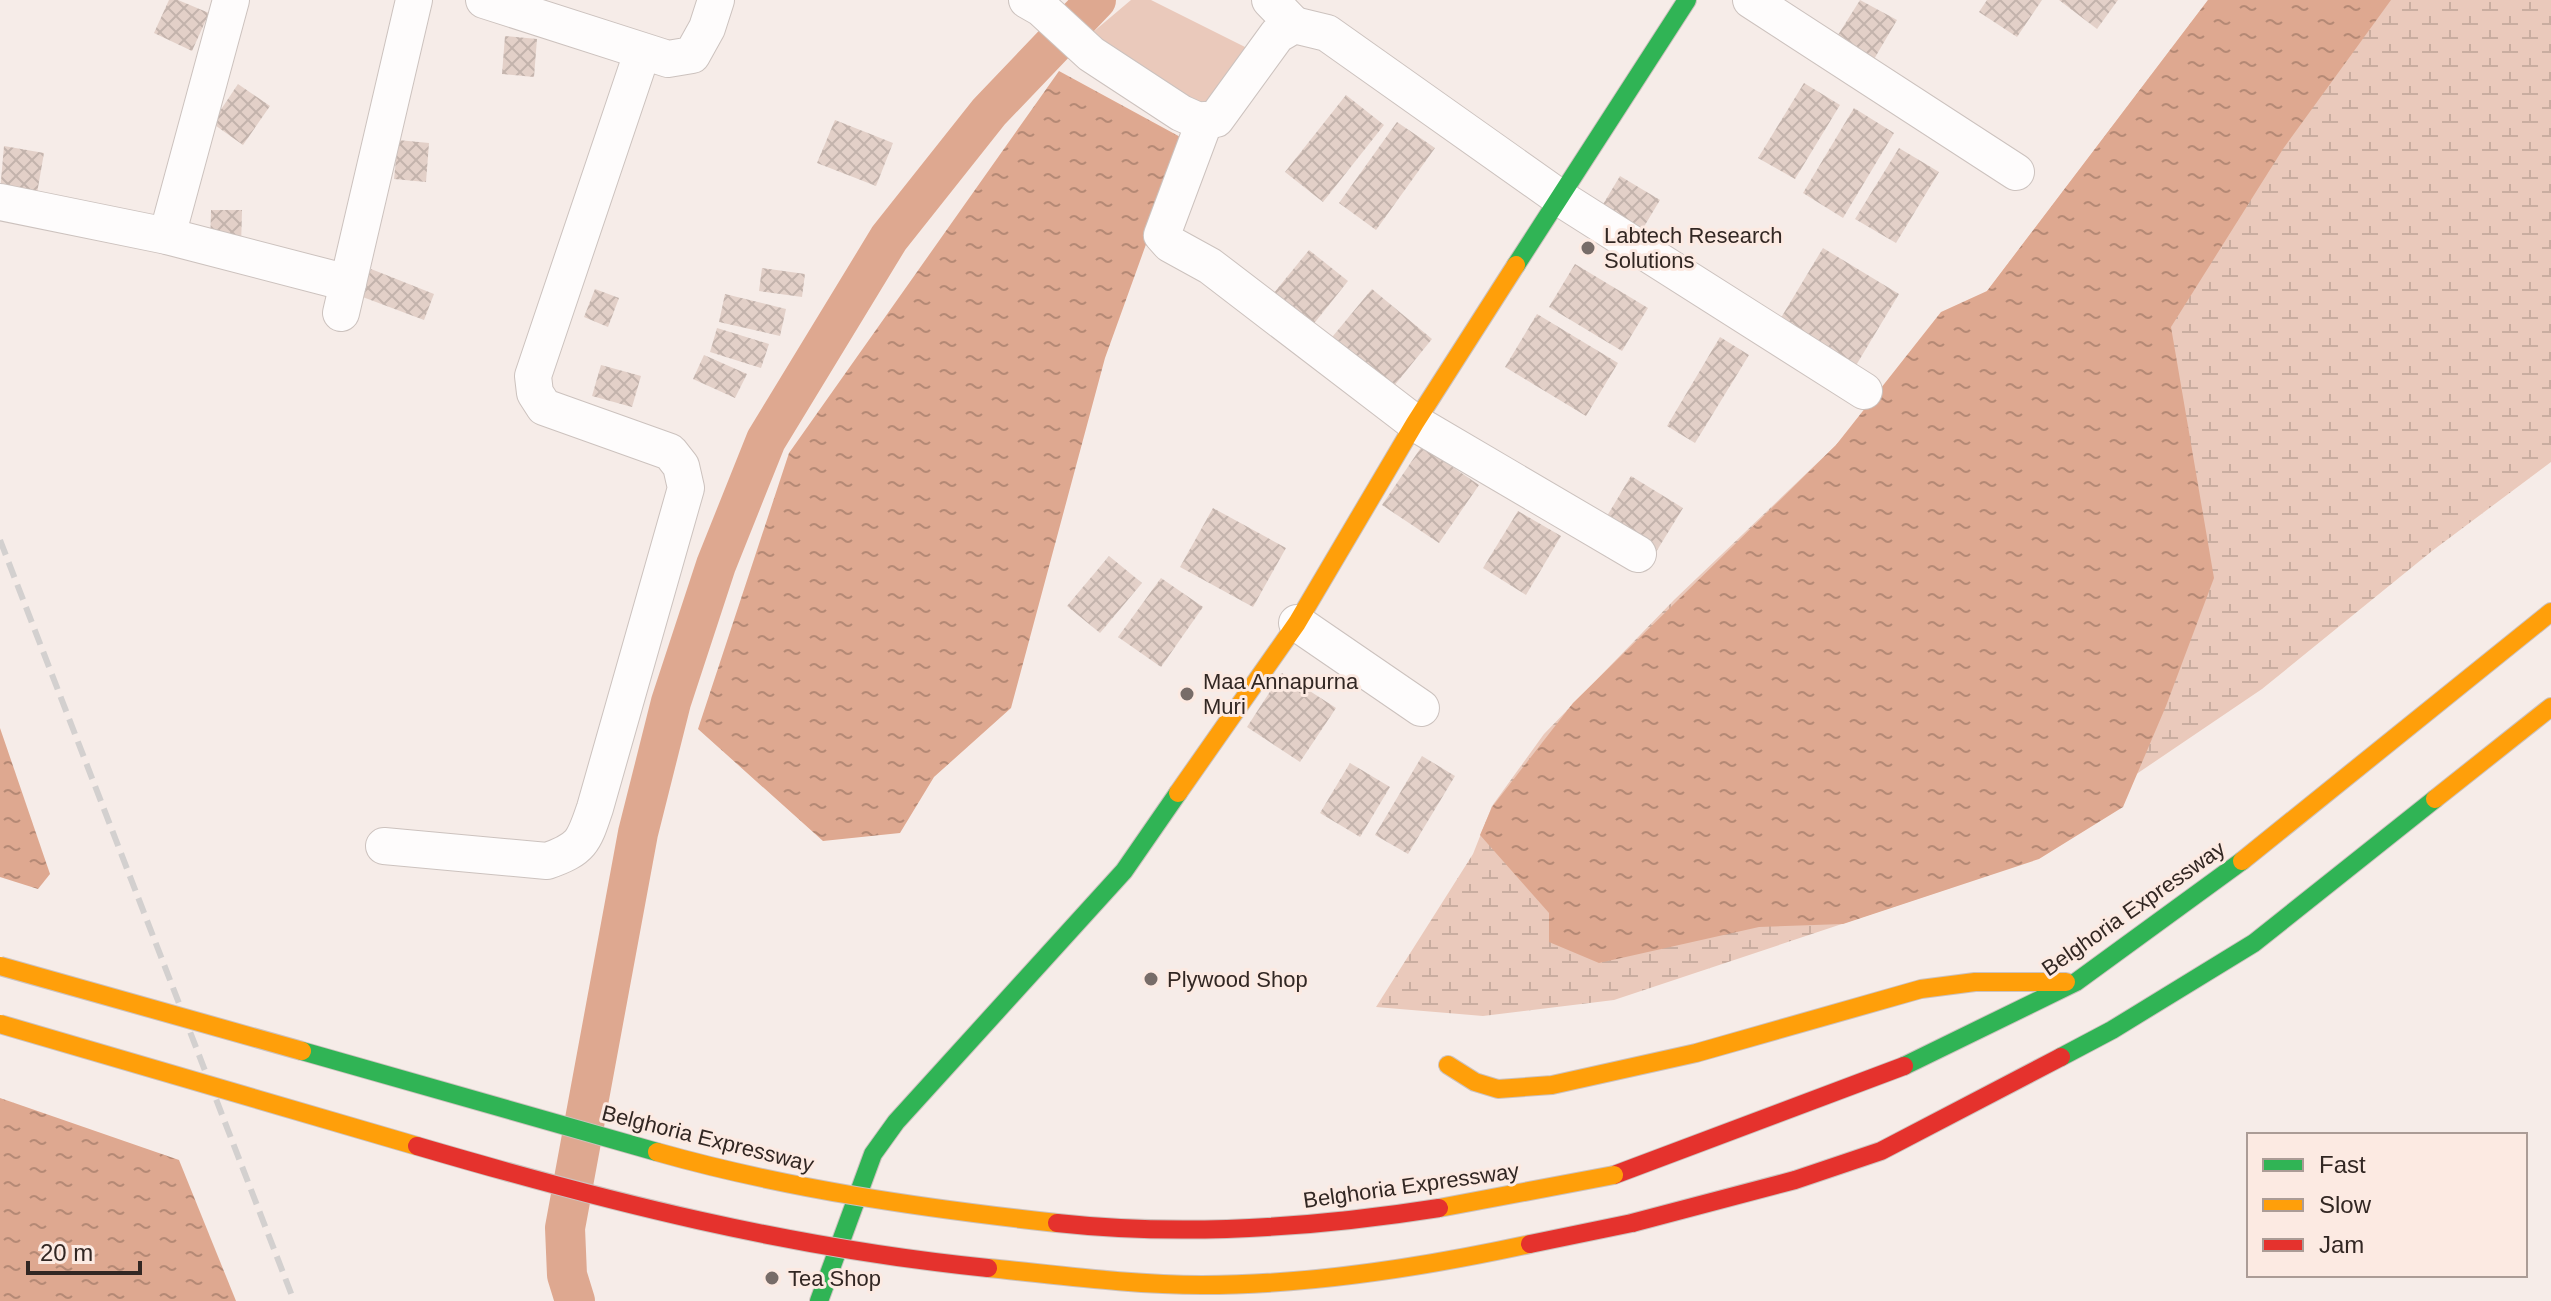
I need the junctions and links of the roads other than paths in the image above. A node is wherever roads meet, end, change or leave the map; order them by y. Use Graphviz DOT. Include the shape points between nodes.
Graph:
graph roads {
  1 [pos="231,0"];
  2 [pos="414,0"];
  3 [pos="484,0"];
  4 [pos="1687,0"];
  5 [pos="1751,0"];
  6 [pos="1034,4"];
  7 [pos="1282,12"];
  8 [pos="705,28"];
  9 [pos="642,53"];
  10 [pos="1205,120"];
  11 [pos="2016,172"];
  12 [pos="1560,198"];
  13 [pos="0,202"];
  14 [pos="167,236"];
  15 [pos="1864,391"];
  16 [pos="1415,423"];
  17 [pos="1638,554"];
  18 [pos="2551,612"];
  19 [pos="1297,623"];
  20 [pos="2551,707"];
  21 [pos="1421,708"];
  22 [pos="384,846"];
  23 [pos="0,966"];
  24 [pos="2076,982"];
  25 [pos="0,1024"];
  26 [pos="1448,1065"];
  27 [pos="819,1301"];
  1 -- 14 [label="street"];
  2 -- 14 [label="street" via="345,298"];
  3 -- 9 [label="street"];
  4 -- 12 [label="main road"];
  5 -- 11 [label="street"];
  6 -- 10 [label="street" via="1091,54 1181,113"];
  7 -- 10 [label="street" via="1277,35 1216,119"];
  7 -- 12 [label="street" via="1327,33"];
  8 -- 9 [label="street" via="668,59"];
  9 -- 22 [label="street" via="533,376 544,407 670,452 681,466 686,488 595,808 583,842 547,861"];
  10 -- 16 [label="street" via="1162,235"];
  12 -- 15 [label="street"];
  12 -- 16 [label="main road"];
  13 -- 14 [label="street"];
  16 -- 17 [label="street"];
  16 -- 19 [label="main road"];
  18 -- 24 [label="main road, Belghoria Expressway" via="2240,863"];
  19 -- 21 [label="street"];
  19 -- 27 [label="main road" via="1124,871 896,1122 873,1154"];
  20 -- 25 [label="main road, bridge" via="2254,943 2112,1030 1881,1151 1632,1223 1470,1257 1324,1277 1202,1285 1076,1277 878,1257 708,1225 579,1193"];
  23 -- 24 [label="main road, Belghoria Expressway, bridge" via="747,1177 930,1209 1086,1226 1200,1231 1340,1224 1614,1175 1903,1066"];
  24 -- 26 [label="main road" via="1975,982 1921,989 1696,1053 1552,1085 1498,1089"];
}
